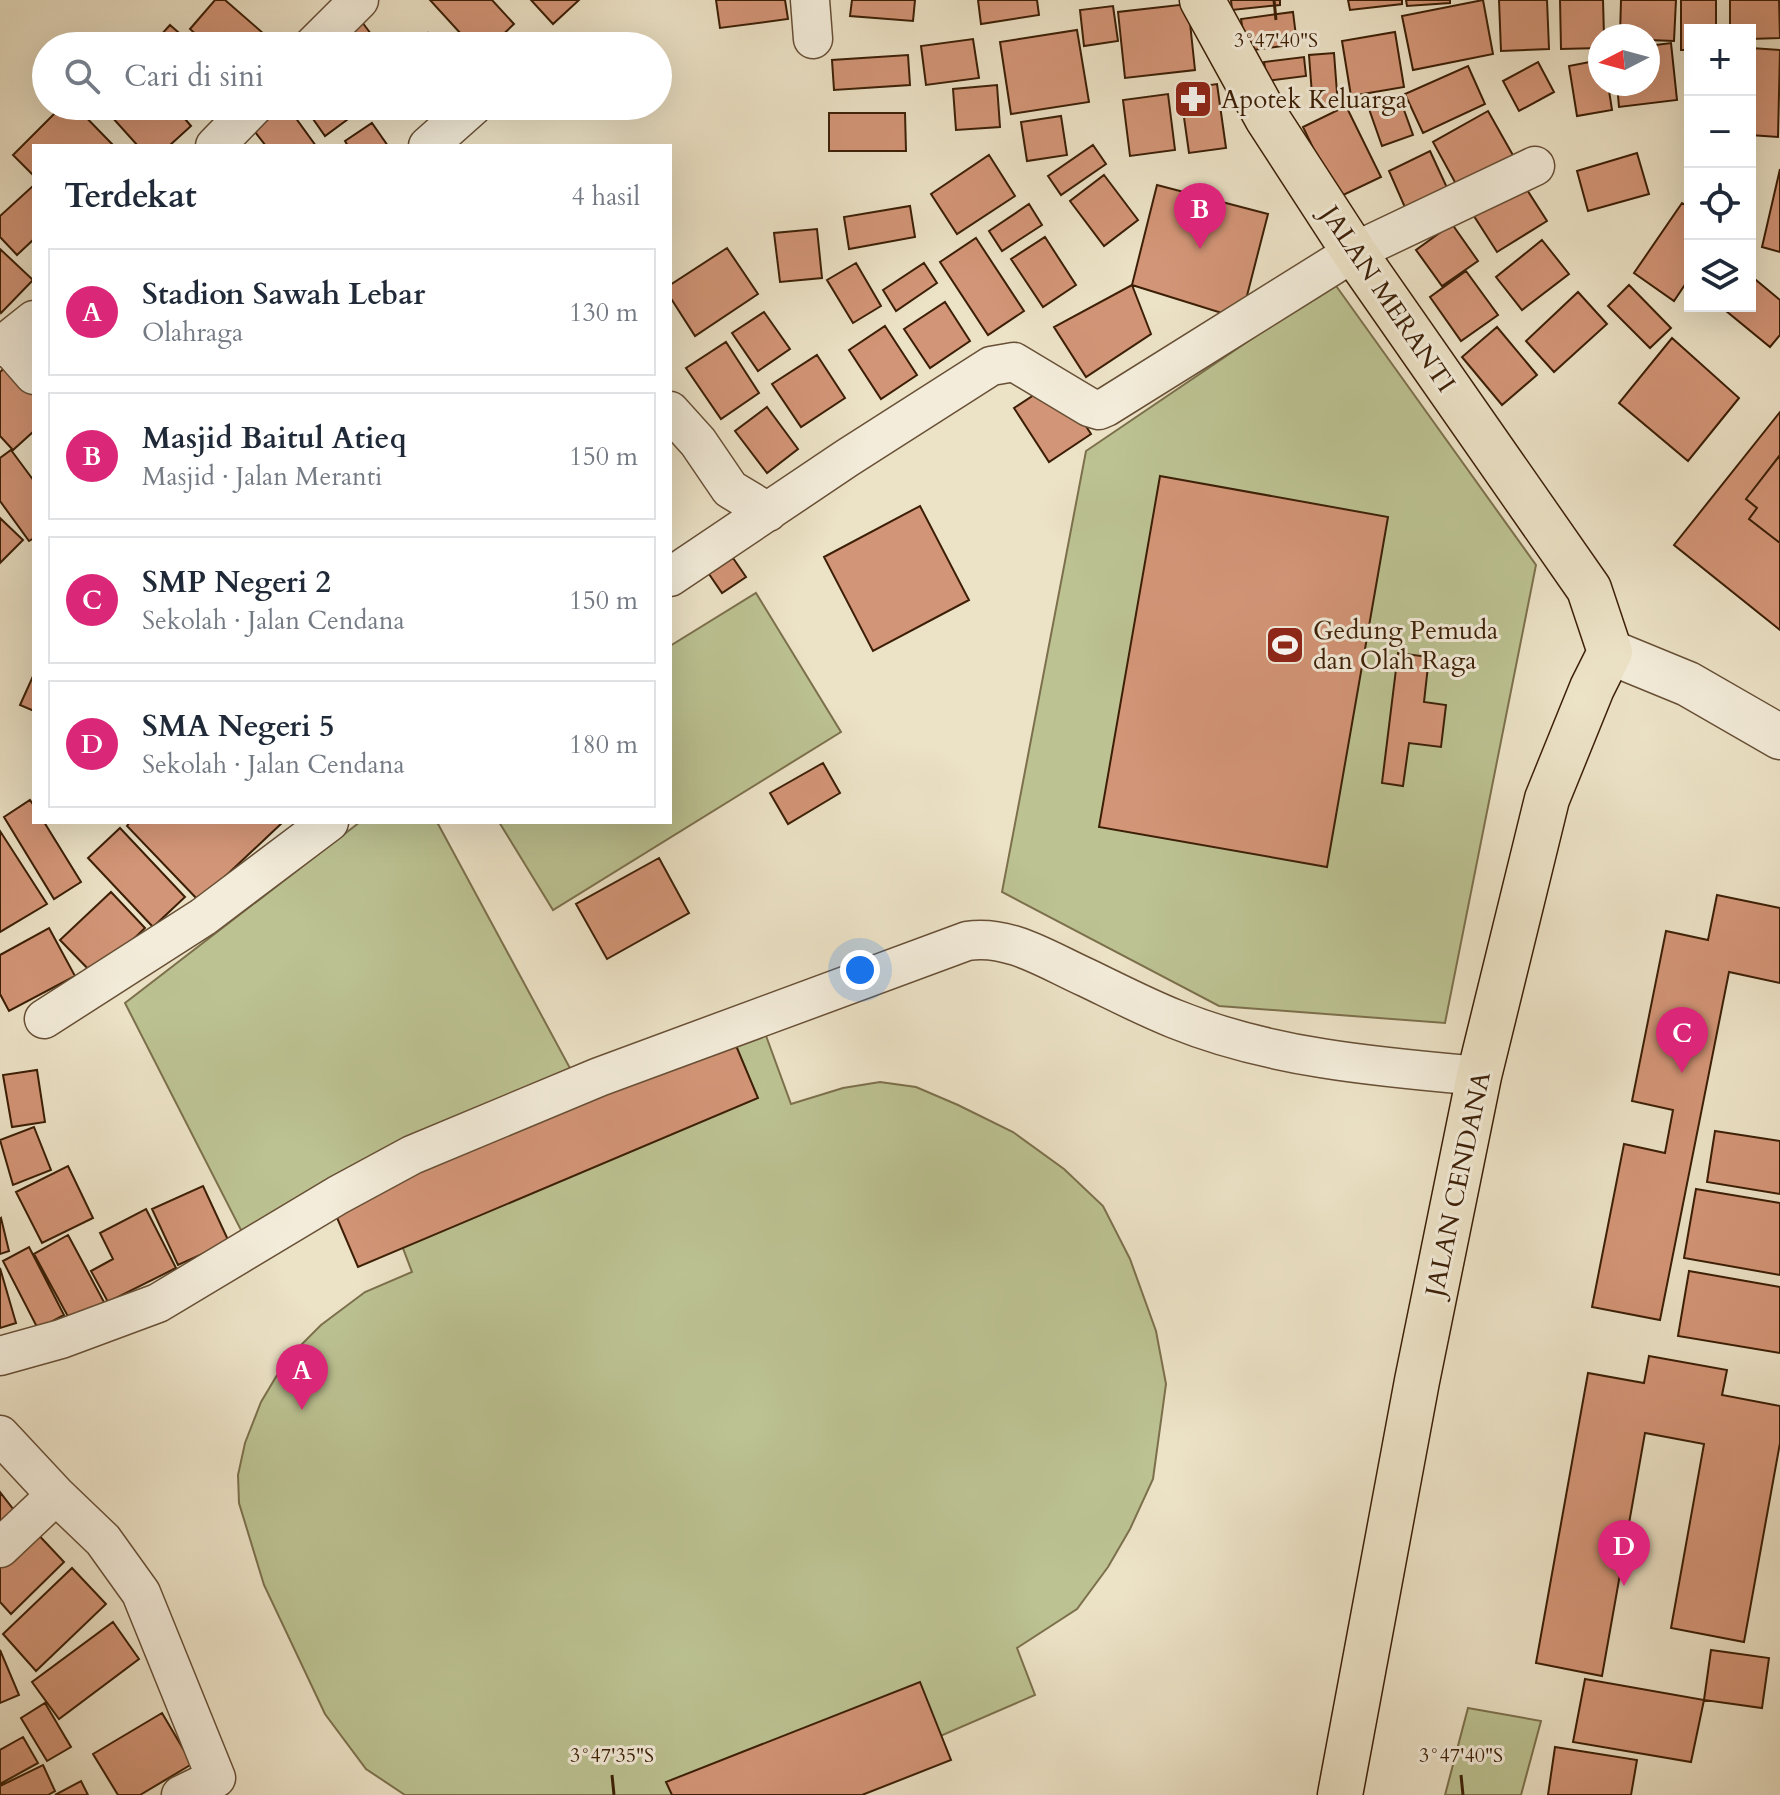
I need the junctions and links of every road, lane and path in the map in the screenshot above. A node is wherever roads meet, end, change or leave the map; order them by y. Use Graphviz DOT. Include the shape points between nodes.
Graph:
graph roads {
  1 [pos="359,0"];
  2 [pos="810,0"];
  3 [pos="1202,0"];
  4 [pos="327,32"];
  5 [pos="813,39"];
  6 [pos="240,120"];
  7 [pos="457,120"];
  8 [pos="217,144"];
  9 [pos="430,144"];
  10 [pos="1535,166"];
  11 [pos="1354,252"];
  12 [pos="14,337"];
  13 [pos="32,371"];
  14 [pos="672,413"];
  15 [pos="768,512"];
  16 [pos="672,576"];
  17 [pos="1610,652"];
  18 [pos="1780,737"];
  19 [pos="326,824"];
  20 [pos="44,1019"];
  21 [pos="1479,1076"];
  22 [pos="0,1356"];
  23 [pos="0,1435"];
  24 [pos="56,1495"];
  25 [pos="0,1548"];
  26 [pos="181,1795"];
  27 [pos="1340,1795"];
  1 -- 4 [label="street"];
  2 -- 5 [label="street"];
  3 -- 11 [label="main road, JALAN MERANTI" via="1267,118"];
  6 -- 8 [label="street"];
  7 -- 9 [label="street"];
  10 -- 11 [label="street"];
  11 -- 15 [label="street" via="1099,410 1014,362 991,366"];
  11 -- 17 [label="main road, JALAN MERANTI" via="1589,589"];
  12 -- 13 [label="street"];
  14 -- 15 [label="street" via="730,489"];
  15 -- 16 [label="street"];
  17 -- 18 [label="street" via="1688,684"];
  17 -- 21 [label="main road, JALAN CENDANA" via="1547,799"];
  19 -- 20 [label="street" via="203,917"];
  21 -- 22 [label="street" via="1358,1064 1232,1038 1176,1019 1018,947 991,939 967,941 599,1077 412,1155 158,1303"];
  21 -- 27 [label="main road, JALAN CENDANA"];
  23 -- 24 [label="street"];
  24 -- 25 [label="street"];
  24 -- 26 [label="street" via="103,1540 154,1621 216,1778"];
}
